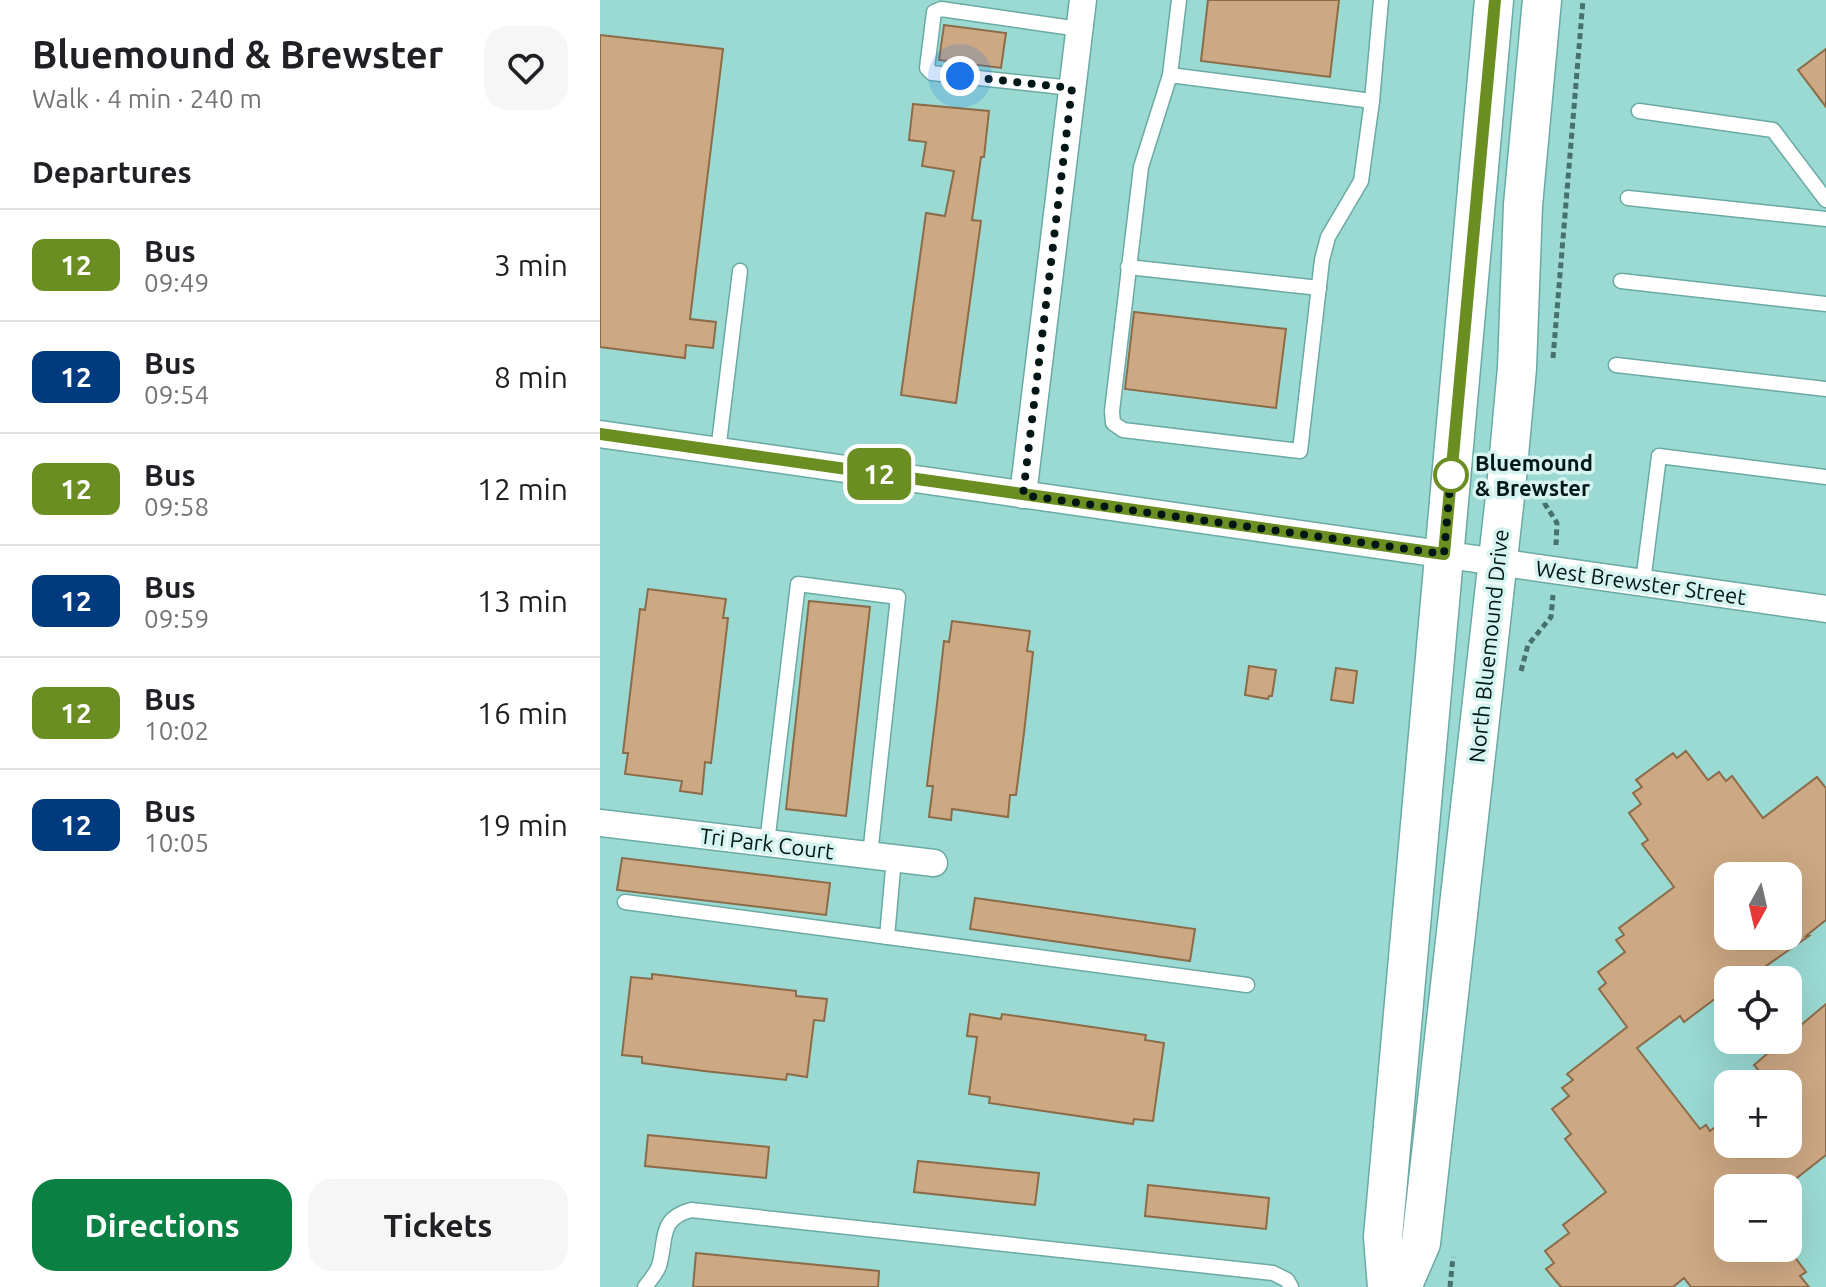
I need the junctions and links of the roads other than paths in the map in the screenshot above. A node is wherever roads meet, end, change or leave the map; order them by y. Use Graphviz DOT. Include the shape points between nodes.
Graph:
graph roads {
  1 [pos="1083,0"];
  2 [pos="1179,0"];
  3 [pos="1381,0"];
  4 [pos="1494,0"];
  5 [pos="1542,0"];
  6 [pos="1079,29"];
  7 [pos="1170,75"];
  8 [pos="1072,88"];
  9 [pos="1372,101"];
  10 [pos="1639,111"];
  11 [pos="1628,198"];
  12 [pos="1826,200"];
  13 [pos="1826,219"];
  14 [pos="1128,267"];
  15 [pos="740,271"];
  16 [pos="1621,281"];
  17 [pos="1319,288"];
  18 [pos="1826,304"];
  19 [pos="1616,365"];
  20 [pos="1826,389"];
  21 [pos="600,434"];
  22 [pos="718,451"];
  23 [pos="1826,477"];
  24 [pos="1023,495"];
  25 [pos="1444,554"];
  26 [pos="1497,561"];
  27 [pos="1643,582"];
  28 [pos="1826,609"];
  29 [pos="600,823"];
  30 [pos="767,843"];
  31 [pos="882,857"];
  32 [pos="934,863"];
  33 [pos="625,902"];
  34 [pos="887,937"];
  35 [pos="1247,985"];
  36 [pos="645,1287"];
  37 [pos="1291,1287"];
  38 [pos="1387,1287"];
  39 [pos="1402,1287"];
  1 -- 6 [label="street"];
  2 -- 7 [label="lane"];
  3 -- 9 [label="lane"];
  4 -- 25 [label="main road"];
  5 -- 26 [label="main road, North Bluemound Drive" via="1523,205 1517,368"];
  6 -- 8 [label="street"];
  6 -- 8 [label="lane" via="941,9 934,12 927,68 932,73"];
  7 -- 9 [label="lane"];
  7 -- 14 [label="lane" via="1141,167"];
  8 -- 24 [label="street"];
  9 -- 17 [label="lane" via="1361,181 1328,237"];
  10 -- 12 [label="lane" via="1773,130"];
  11 -- 13 [label="lane"];
  14 -- 17 [label="lane"];
  14 -- 17 [label="lane" via="1113,423 1123,430 1300,451"];
  15 -- 22 [label="lane"];
  16 -- 18 [label="lane"];
  19 -- 20 [label="lane"];
  21 -- 22 [label="street, West Brewster Street"];
  22 -- 24 [label="street, West Brewster Street"];
  23 -- 27 [label="lane" via="1659,456"];
  24 -- 25 [label="street, West Brewster Street"];
  25 -- 26 [label="street, West Brewster Street"];
  25 -- 38 [label="main road" via="1383,1237"];
  26 -- 27 [label="street, West Brewster Street"];
  26 -- 39 [label="main road, North Bluemound Drive" via="1421,1243"];
  27 -- 28 [label="street, West Brewster Street"];
  29 -- 30 [label="street, Tri Park Court"];
  30 -- 31 [label="street, Tri Park Court"];
  30 -- 31 [label="lane" via="798,584 898,597"];
  31 -- 32 [label="street, Tri Park Court"];
  31 -- 34 [label="lane"];
  33 -- 34 [label="lane"];
  34 -- 35 [label="lane"];
  36 -- 37 [label="lane" via="659,1267 670,1220 691,1210 1273,1273"];
}
